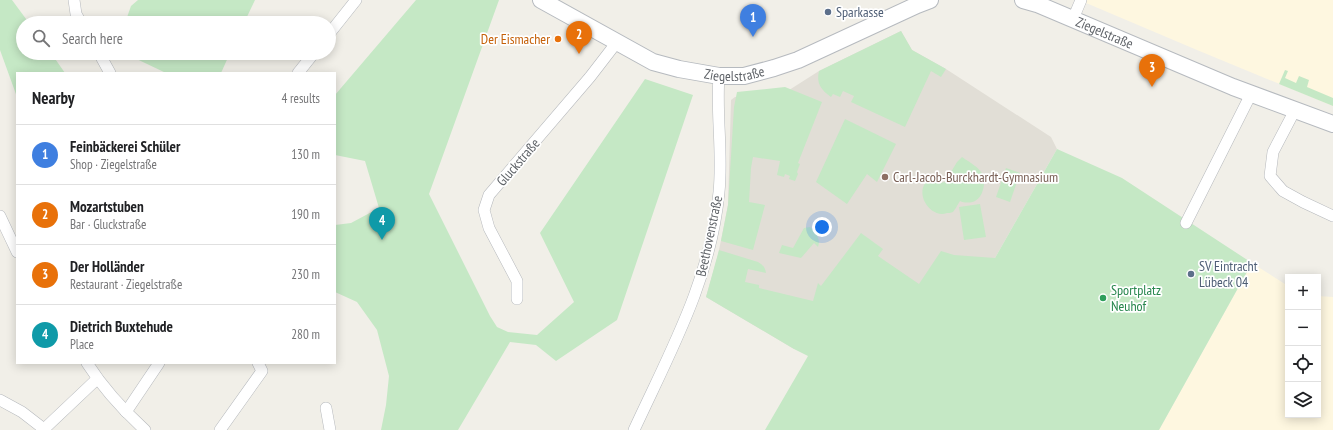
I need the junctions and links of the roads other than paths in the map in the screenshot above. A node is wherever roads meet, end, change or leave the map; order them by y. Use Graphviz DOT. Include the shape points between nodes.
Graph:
graph roads {
  1 [pos="74,0"];
  2 [pos="356,0"];
  3 [pos="541,0"];
  4 [pos="930,0"];
  5 [pos="1023,0"];
  6 [pos="1081,0"];
  7 [pos="77,16"];
  8 [pos="1072,19"];
  9 [pos="336,25"];
  10 [pos="617,42"];
  11 [pos="102,60"];
  12 [pos="308,60"];
  13 [pos="109,72"];
  14 [pos="299,72"];
  15 [pos="719,76"];
  16 [pos="1251,94"];
  17 [pos="1295,110"];
  18 [pos="1333,124"];
  19 [pos="0,216"];
  20 [pos="1333,216"];
  21 [pos="1186,223"];
  22 [pos="16,250"];
  23 [pos="517,299"];
  24 [pos="88,364"];
  25 [pos="158,364"];
  26 [pos="258,364"];
  27 [pos="97,379"];
  28 [pos="0,400"];
  29 [pos="326,408"];
  30 [pos="126,412"];
  31 [pos="44,430"];
  32 [pos="145,430"];
  33 [pos="220,430"];
  34 [pos="330,430"];
  35 [pos="634,430"];
  1 -- 7 [label="street"];
  2 -- 9 [label="street"];
  3 -- 10 [label="main road, Ziegelstraße"];
  4 -- 15 [label="main road, Ziegelstraße" via="798,60 744,76"];
  5 -- 8 [label="main road, Ziegelstraße"];
  6 -- 8 [label="street"];
  8 -- 16 [label="main road, Ziegelstraße"];
  10 -- 15 [label="main road, Ziegelstraße" via="653,62"];
  10 -- 23 [label="street, Gluckstraße" via="488,195 484,210 489,228 517,281"];
  11 -- 13 [label="street"];
  12 -- 14 [label="street"];
  15 -- 35 [label="street, Beethovenstraße" via="719,192 704,270 680,333"];
  16 -- 17 [label="main road, Ziegelstraße"];
  16 -- 21 [label="street"];
  17 -- 18 [label="main road, Ziegelstraße"];
  17 -- 20 [label="street" via="1273,152 1270,176 1283,191"];
  19 -- 22 [label="street"];
  24 -- 27 [label="street"];
  25 -- 30 [label="street"];
  26 -- 33 [label="street" via="262,371"];
  27 -- 30 [label="street"];
  27 -- 31 [label="street"];
  28 -- 31 [label="street" via="22,412"];
  29 -- 34 [label="street"];
  30 -- 32 [label="street"];
}
